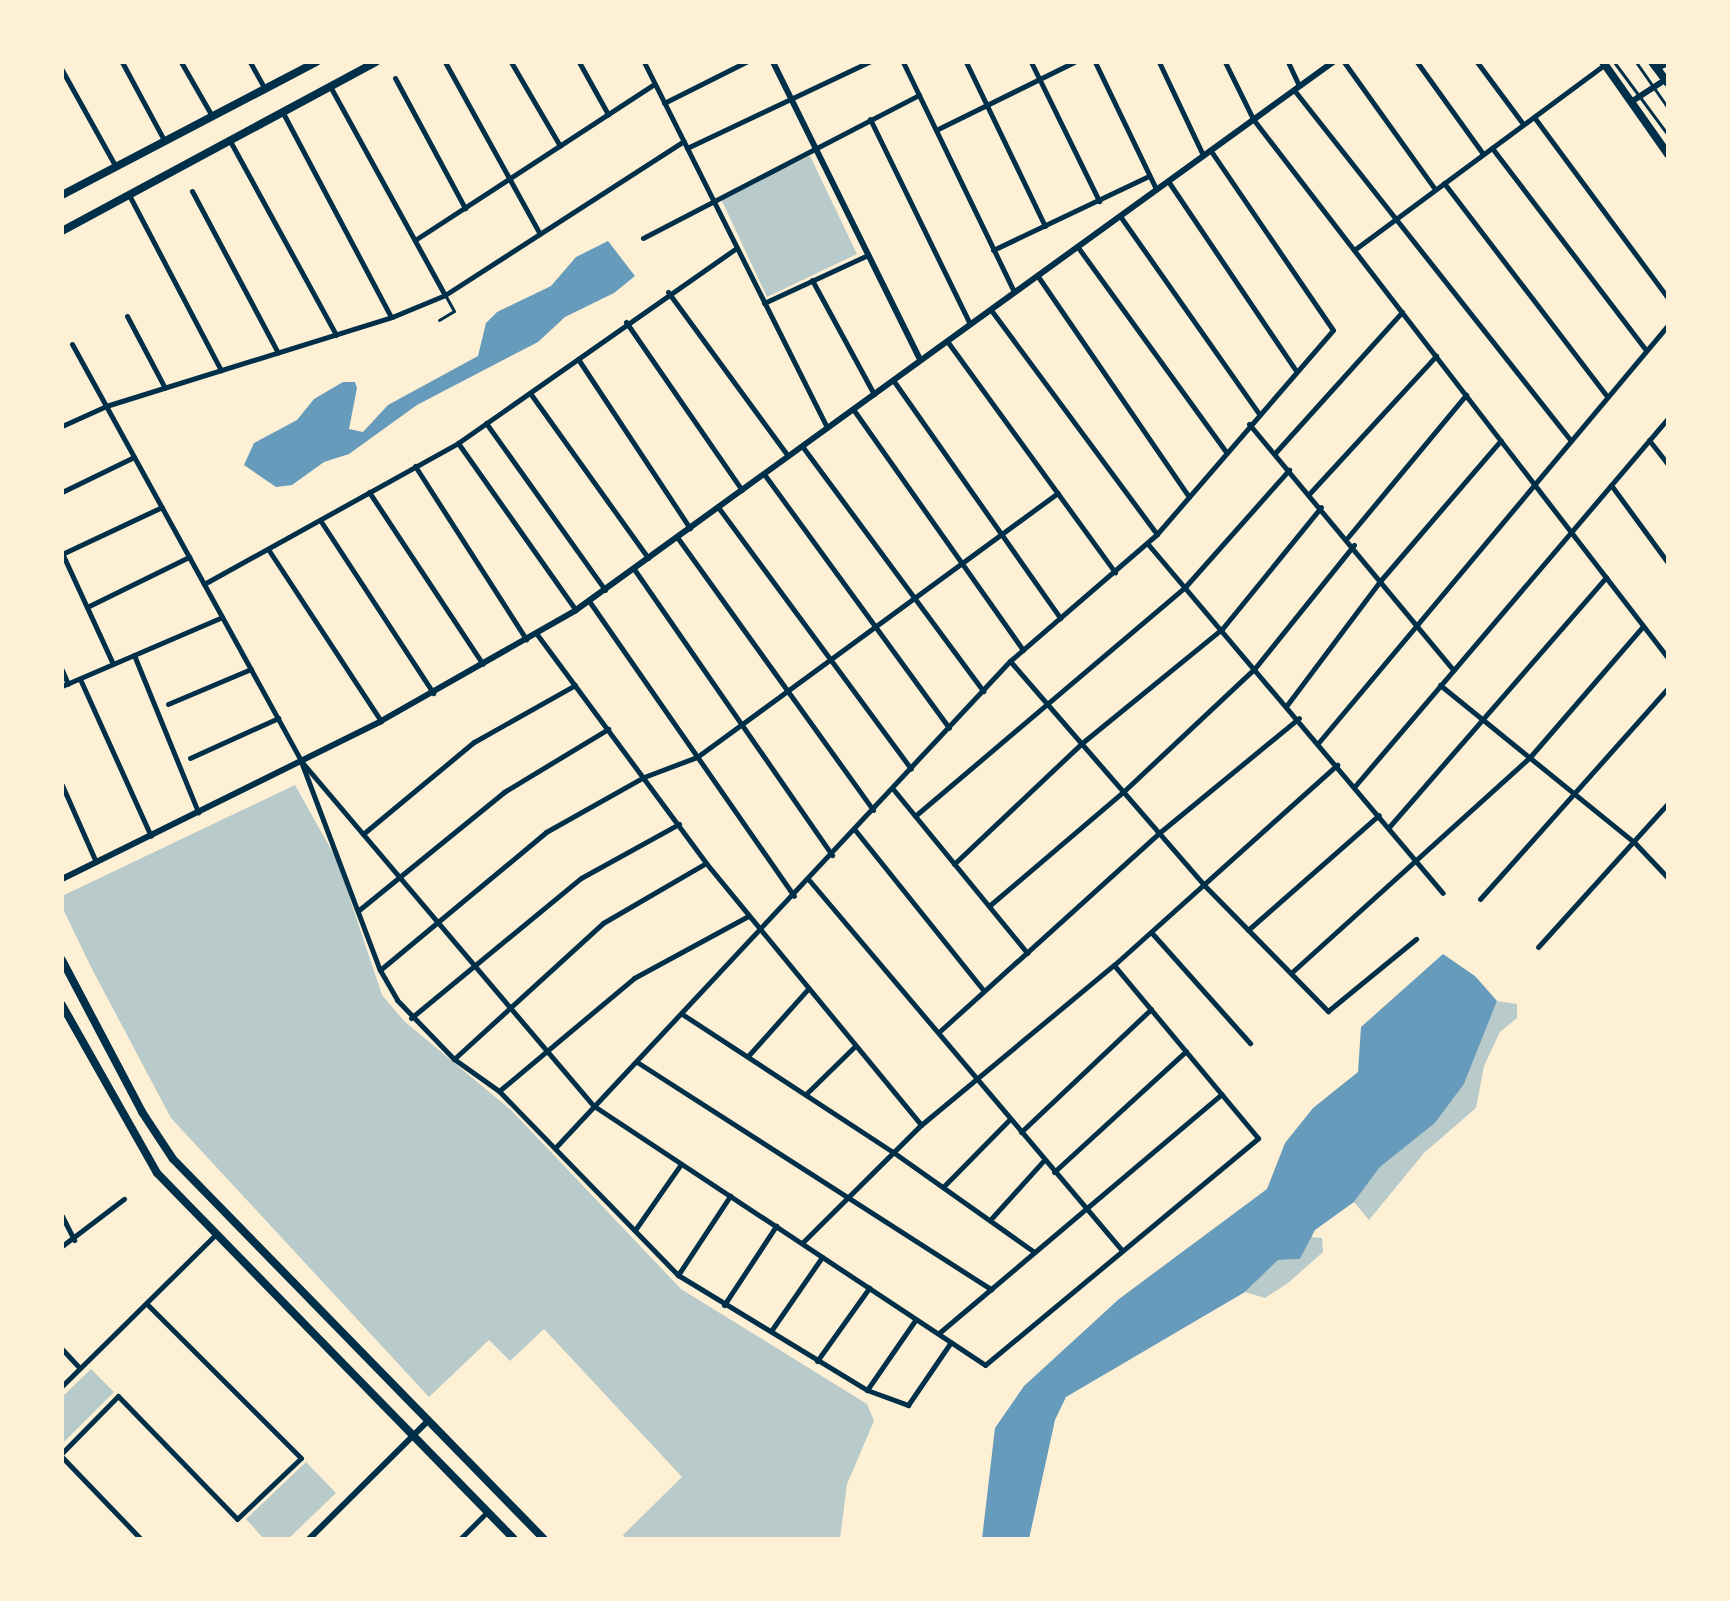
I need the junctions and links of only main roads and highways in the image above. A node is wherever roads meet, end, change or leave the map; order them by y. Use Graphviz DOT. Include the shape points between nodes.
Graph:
graph roads {
  1 [pos="316,62"];
  2 [pos="376,62"];
  3 [pos="1607,63"];
  4 [pos="1654,65"];
  5 [pos="1667,80"];
  6 [pos="1668,154"];
  7 [pos="62,195"];
  8 [pos="62,231"];
  9 [pos="62,960"];
  10 [pos="62,1005"];
  11 [pos="514,1539"];
  12 [pos="544,1539"];
  1 -- 7 [label="main road"];
  2 -- 8 [label="main road"];
  3 -- 6 [label="main road"];
  4 -- 5 [label="main road"];
  9 -- 12 [label="main road" via="173,1159"];
  10 -- 11 [label="main road" via="147,1160"];
}
